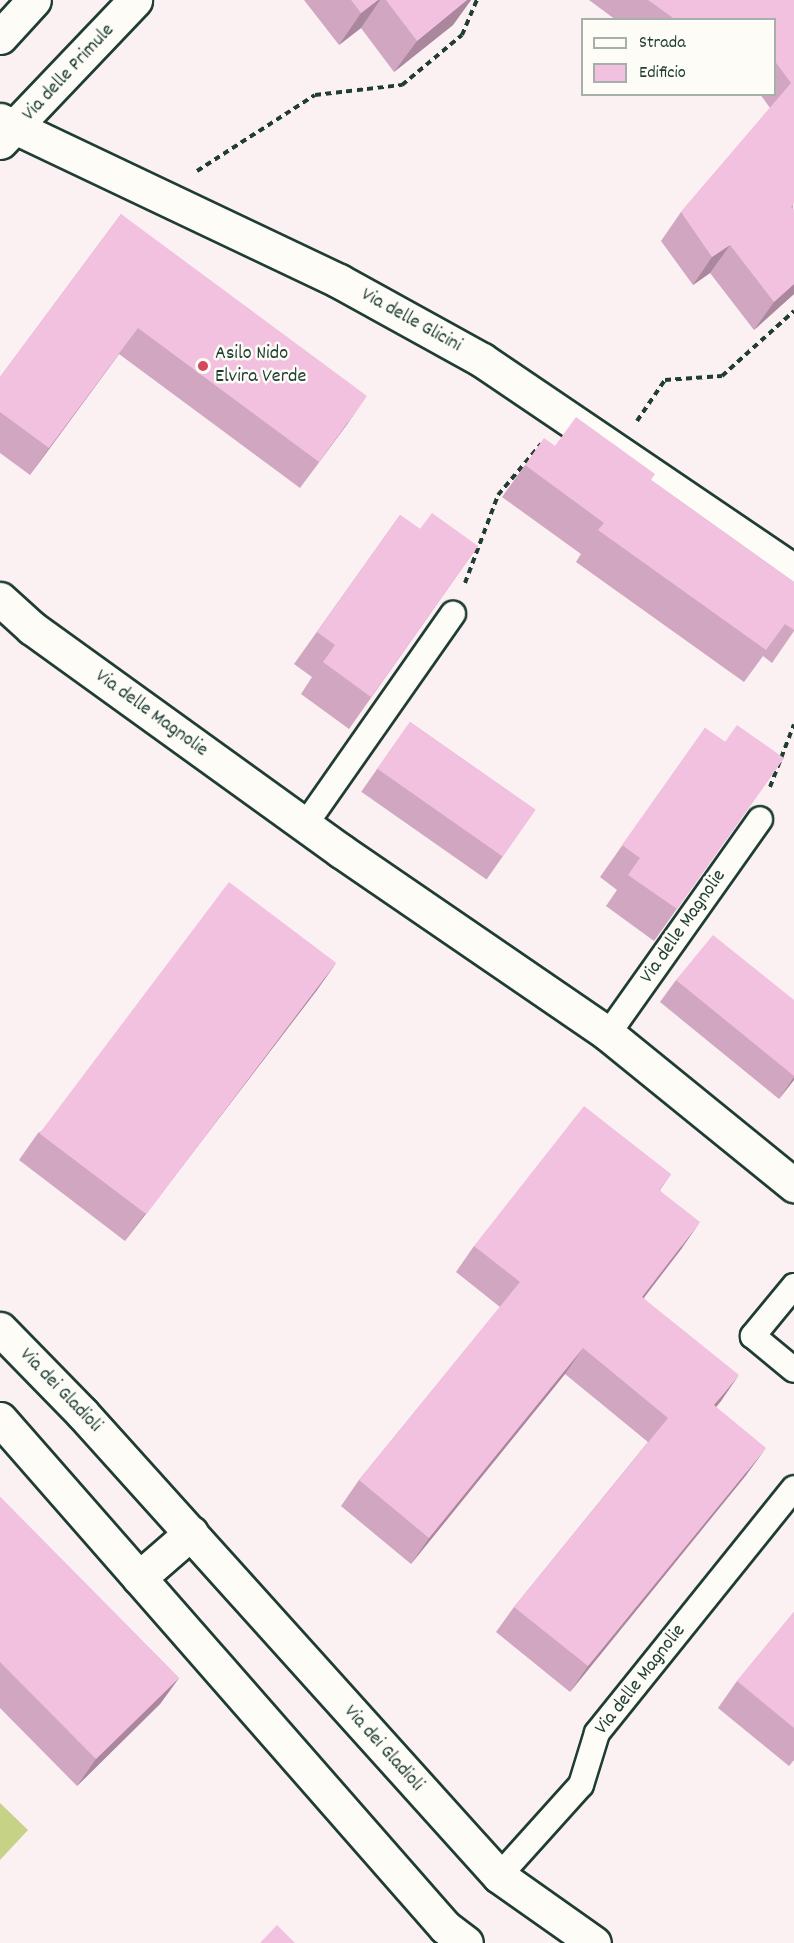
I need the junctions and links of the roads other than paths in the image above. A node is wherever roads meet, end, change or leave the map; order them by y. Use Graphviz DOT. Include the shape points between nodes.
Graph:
graph roads {
  1 [pos="34,0"];
  2 [pos="135,0"];
  3 [pos="0,37"];
  4 [pos="6,130"];
  5 [pos="794,571"];
  6 [pos="0,599"];
  7 [pos="453,614"];
  8 [pos="760,819"];
  9 [pos="305,825"];
  10 [pos="608,1034"];
  11 [pos="794,1185"];
  12 [pos="794,1286"];
  13 [pos="0,1329"];
  14 [pos="794,1370"];
  15 [pos="0,1419"];
  16 [pos="794,1488"];
  17 [pos="191,1533"];
  18 [pos="139,1578"];
  19 [pos="499,1876"];
  20 [pos="466,1943"];
  21 [pos="594,1943"];
  1 -- 3 [label="street"];
  2 -- 4 [label="street, Via delle Primule"];
  4 -- 5 [label="street, Via delle Glicini" via="160,195 339,281 482,360"];
  6 -- 9 [label="street, Via delle Magnolie" via="32,628"];
  7 -- 9 [label="lane"];
  8 -- 10 [label="lane, Via delle Magnolie"];
  9 -- 10 [label="street, Via delle Magnolie"];
  10 -- 11 [label="street, Via delle Magnolie"];
  12 -- 14 [label="lane" via="753,1336"];
  13 -- 17 [label="street, Via dei Gladioli"];
  15 -- 18 [label="street"];
  16 -- 19 [label="lane, Via delle Magnolie" via="597,1733 581,1785"];
  17 -- 18 [label="street"];
  17 -- 19 [label="street, Via dei Gladioli"];
  18 -- 20 [label="street" via="445,1927"];
  19 -- 21 [label="street, Via dei Gladioli"];
}
